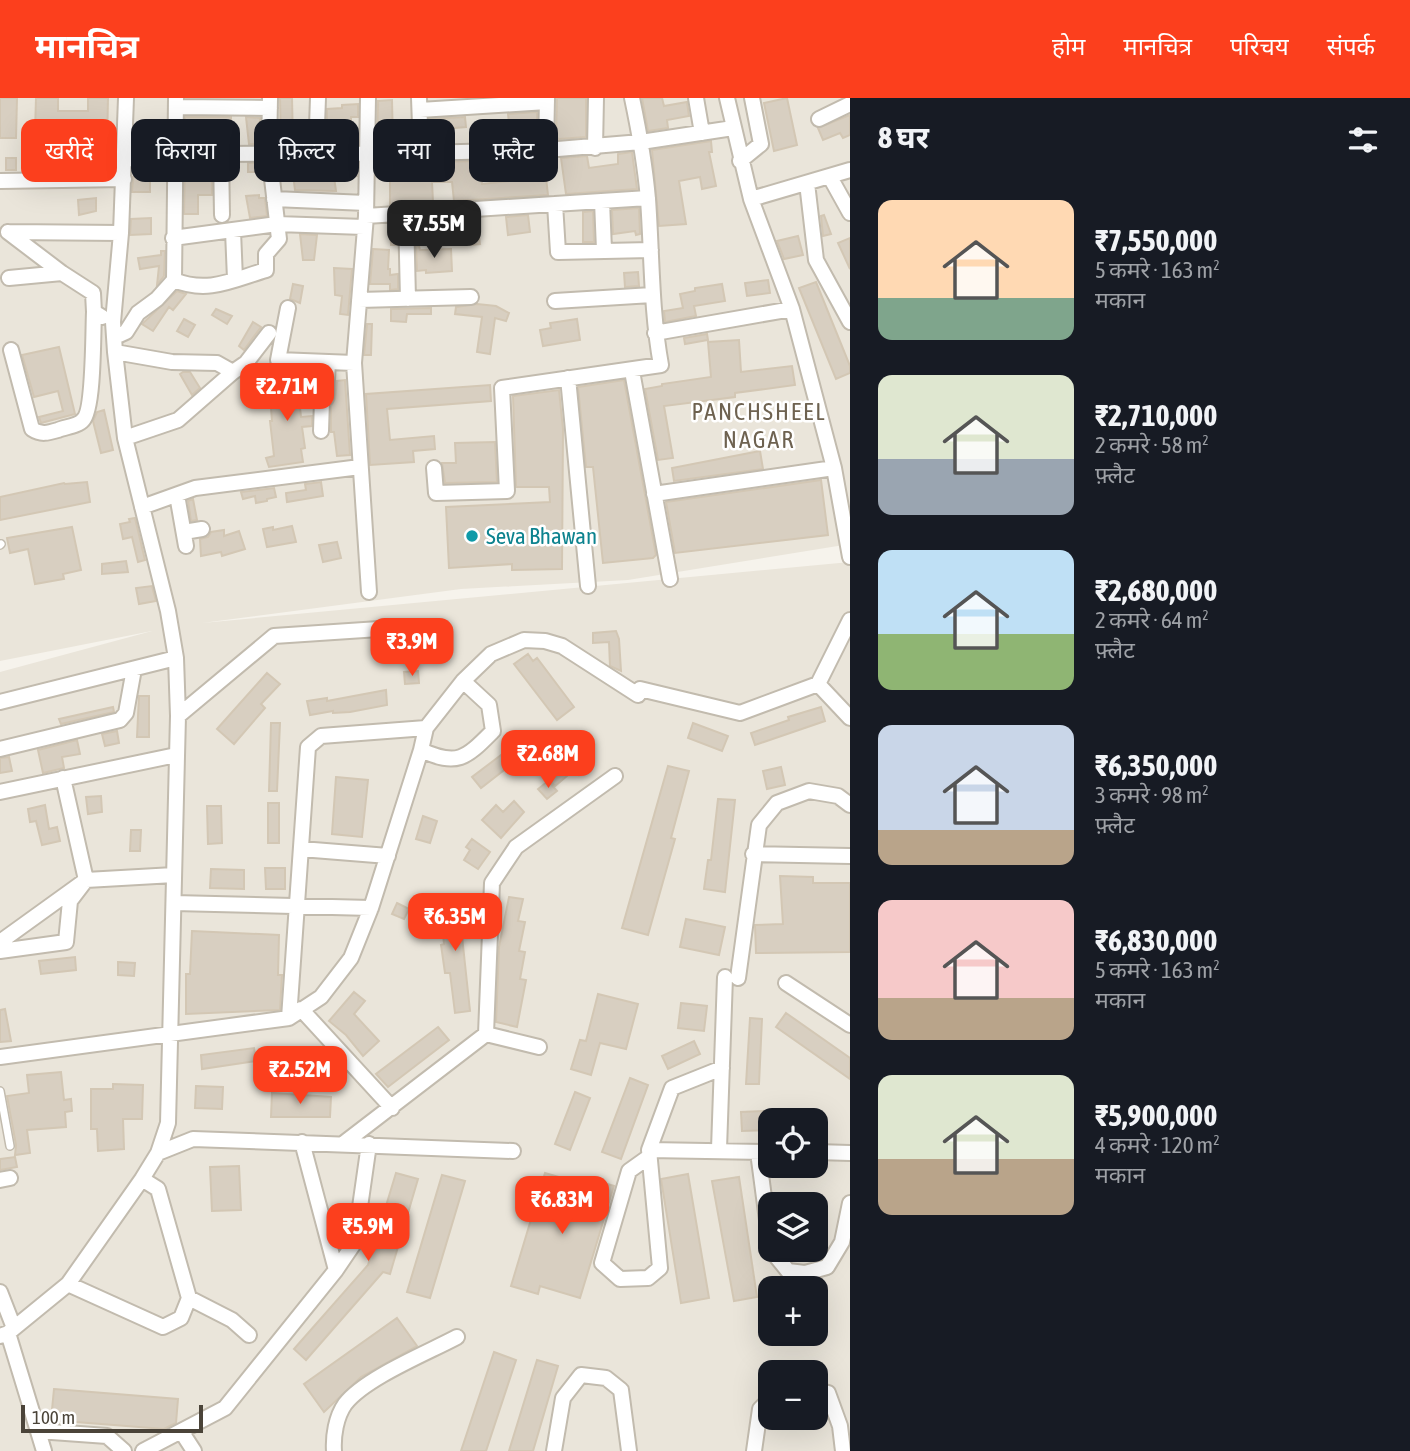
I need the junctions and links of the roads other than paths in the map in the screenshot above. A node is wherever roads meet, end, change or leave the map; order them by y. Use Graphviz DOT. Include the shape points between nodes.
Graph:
graph roads {
  1 [pos="126,98"];
  2 [pos="318,98"];
  3 [pos="368,98"];
  4 [pos="596,98"];
  5 [pos="632,98"];
  6 [pos="696,98"];
  7 [pos="727,98"];
  8 [pos="752,98"];
  9 [pos="547,100"];
  10 [pos="176,102"];
  11 [pos="270,103"];
  12 [pos="419,104"];
  13 [pos="850,104"];
  14 [pos="317,119"];
  15 [pos="547,119"];
  16 [pos="819,119"];
  17 [pos="733,128"];
  18 [pos="702,134"];
  19 [pos="641,142"];
  20 [pos="595,148"];
  21 [pos="558,149"];
  22 [pos="359,153"];
  23 [pos="367,153"];
  24 [pos="373,153"];
  25 [pos="126,159"];
  26 [pos="131,159"];
  27 [pos="740,161"];
  28 [pos="850,170"];
  29 [pos="830,177"];
  30 [pos="124,179"];
  31 [pos="0,181"];
  32 [pos="174,182"];
  33 [pos="221,182"];
  34 [pos="272,182"];
  35 [pos="807,183"];
  36 [pos="648,198"];
  37 [pos="751,198"];
  38 [pos="274,199"];
  39 [pos="602,201"];
  40 [pos="555,204"];
  41 [pos="850,213"];
  42 [pos="406,214"];
  43 [pos="222,215"];
  44 [pos="365,215"];
  45 [pos="276,224"];
  46 [pos="233,231"];
  47 [pos="4,232"];
  48 [pos="121,233"];
  49 [pos="173,238"];
  50 [pos="604,250"];
  51 [pos="651,250"];
  52 [pos="62,274"];
  53 [pos="9,278"];
  54 [pos="235,279"];
  55 [pos="174,280"];
  56 [pos="652,295"];
  57 [pos="471,298"];
  58 [pos="408,299"];
  59 [pos="359,300"];
  60 [pos="555,301"];
  61 [pos="288,308"];
  62 [pos="792,309"];
  63 [pos="94,312"];
  64 [pos="850,322"];
  65 [pos="269,333"];
  66 [pos="655,333"];
  67 [pos="114,337"];
  68 [pos="11,350"];
  69 [pos="328,362"];
  70 [pos="354,363"];
  71 [pos="632,371"];
  72 [pos="233,372"];
  73 [pos="568,378"];
  74 [pos="321,431"];
  75 [pos="125,438"];
  76 [pos="360,467"];
  77 [pos="435,468"];
  78 [pos="834,468"];
  79 [pos="654,494"];
  80 [pos="177,495"];
  81 [pos="142,507"];
  82 [pos="202,529"];
  83 [pos="850,557"];
  84 [pos="670,579"];
  85 [pos="588,586"];
  86 [pos="369,592"];
  87 [pos="850,620"];
  88 [pos="394,628"];
  89 [pos="176,658"];
  90 [pos="134,669"];
  91 [pos="463,681"];
  92 [pos="818,684"];
  93 [pos="0,702"];
  94 [pos="178,716"];
  95 [pos="850,718"];
  96 [pos="426,727"];
  97 [pos="0,749"];
  98 [pos="421,750"];
  99 [pos="176,755"];
  100 [pos="615,776"];
  101 [pos="64,778"];
  102 [pos="0,792"];
  103 [pos="850,805"];
  104 [pos="301,849"];
  105 [pos="753,854"];
  106 [pos="388,856"];
  107 [pos="850,856"];
  108 [pos="174,875"];
  109 [pos="86,880"];
  110 [pos="174,902"];
  111 [pos="297,906"];
  112 [pos="371,908"];
  113 [pos="0,942"];
  114 [pos="0,951"];
  115 [pos="786,983"];
  116 [pos="301,1009"];
  117 [pos="289,1018"];
  118 [pos="850,1026"];
  119 [pos="170,1034"];
  120 [pos="486,1034"];
  121 [pos="539,1048"];
  122 [pos="0,1057"];
  123 [pos="723,1068"];
  124 [pos="0,1091"];
  125 [pos="392,1108"];
  126 [pos="168,1123"];
  127 [pos="193,1139"];
  128 [pos="302,1142"];
  129 [pos="344,1143"];
  130 [pos="369,1144"];
  131 [pos="10,1146"];
  132 [pos="719,1150"];
  133 [pos="513,1151"];
  134 [pos="758,1152"];
  135 [pos="828,1152"];
  136 [pos="158,1153"];
  137 [pos="649,1153"];
  138 [pos="850,1153"];
  139 [pos="142,1180"];
  140 [pos="850,1203"];
  141 [pos="781,1262"];
  142 [pos="335,1270"];
  143 [pos="68,1284"];
  144 [pos="0,1292"];
  145 [pos="189,1297"];
  146 [pos="7,1332"];
  147 [pos="249,1335"];
  148 [pos="457,1337"];
  149 [pos="828,1393"];
  150 [pos="758,1423"];
  151 [pos="38,1431"];
  152 [pos="181,1431"];
  153 [pos="44,1451"];
  154 [pos="124,1451"];
  155 [pos="143,1451"];
  156 [pos="194,1451"];
  157 [pos="334,1451"];
  158 [pos="554,1451"];
  159 [pos="629,1451"];
  160 [pos="754,1451"];
  161 [pos="843,1451"];
  1 -- 25 [label="street"];
  2 -- 14 [label="street"];
  3 -- 23 [label="street"];
  4 -- 20 [label="street"];
  5 -- 19 [label="street"];
  6 -- 18 [label="street"];
  7 -- 17 [label="street"];
  8 -- 27 [label="street" via="761,144"];
  9 -- 12 [label="street"];
  9 -- 15 [label="street"];
  10 -- 11 [label="street"];
  13 -- 16 [label="street"];
  17 -- 18 [label="street"];
  17 -- 27 [label="street"];
  18 -- 19 [label="street"];
  19 -- 20 [label="street"];
  19 -- 36 [label="street"];
  20 -- 21 [label="street"];
  22 -- 23 [label="street"];
  23 -- 24 [label="street"];
  23 -- 44 [label="street"];
  25 -- 26 [label="street"];
  25 -- 30 [label="street"];
  27 -- 37 [label="street"];
  28 -- 29 [label="street"];
  29 -- 35 [label="street"];
  29 -- 41 [label="street"];
  30 -- 31 [label="street"];
  30 -- 48 [label="street"];
  32 -- 49 [label="street"];
  33 -- 43 [label="street"];
  34 -- 38 [label="street"];
  35 -- 37 [label="street"];
  35 -- 64 [label="street" via="816,260"];
  36 -- 39 [label="street"];
  36 -- 51 [label="street"];
  37 -- 62 [label="street"];
  38 -- 44 [label="street"];
  38 -- 45 [label="street"];
  39 -- 40 [label="street"];
  39 -- 50 [label="street"];
  40 -- 42 [label="street"];
  40 -- 50 [label="street" via="558,251"];
  42 -- 44 [label="street"];
  42 -- 58 [label="street"];
  44 -- 45 [label="street"];
  44 -- 59 [label="street"];
  45 -- 46 [label="street"];
  45 -- 54 [label="street" via="279,239 266,254 265,270"];
  46 -- 49 [label="street"];
  46 -- 54 [label="street"];
  47 -- 48 [label="street"];
  47 -- 52 [label="street"];
  48 -- 67 [label="street"];
  49 -- 55 [label="street"];
  50 -- 51 [label="street"];
  51 -- 56 [label="street"];
  52 -- 53 [label="street"];
  52 -- 63 [label="street" via="93,293"];
  54 -- 55 [label="street" via="191,287"];
  55 -- 67 [label="street" via="138,313 126,331"];
  56 -- 60 [label="street"];
  56 -- 66 [label="street"];
  57 -- 58 [label="street"];
  58 -- 59 [label="street"];
  59 -- 70 [label="street"];
  61 -- 69 [label="street" via="278,360"];
  62 -- 66 [label="street"];
  62 -- 78 [label="street"];
  63 -- 67 [label="street"];
  63 -- 68 [label="street" via="88,414 79,423 46,433 32,429"];
  65 -- 72 [label="street"];
  66 -- 71 [label="street" via="661,365"];
  67 -- 72 [label="street" via="172,362 217,363"];
  67 -- 75 [label="street"];
  69 -- 70 [label="street"];
  69 -- 74 [label="street"];
  70 -- 76 [label="street"];
  71 -- 73 [label="street"];
  71 -- 79 [label="street"];
  72 -- 75 [label="street" via="178,420"];
  73 -- 77 [label="street" via="502,388 507,491 436,494"];
  73 -- 85 [label="street"];
  75 -- 81 [label="street"];
  76 -- 80 [label="street" via="195,488"];
  76 -- 86 [label="street"];
  78 -- 79 [label="street"];
  78 -- 83 [label="street"];
  79 -- 84 [label="street"];
  80 -- 81 [label="street"];
  80 -- 82 [label="street" via="185,539"];
  81 -- 89 [label="street"];
  87 -- 92 [label="street"];
  88 -- 94 [label="street" via="274,636"];
  89 -- 90 [label="street"];
  89 -- 94 [label="street"];
  90 -- 93 [label="street"];
  90 -- 97 [label="street" via="126,713 120,720"];
  91 -- 92 [label="street" via="491,654 524,640 562,646 639,692 740,713"];
  91 -- 96 [label="street"];
  91 -- 98 [label="street" via="489,705 493,731 457,760 442,760"];
  92 -- 95 [label="street"];
  94 -- 99 [label="street"];
  96 -- 98 [label="street"];
  96 -- 104 [label="street" via="321,736 308,747"];
  98 -- 106 [label="street"];
  99 -- 101 [label="street"];
  99 -- 108 [label="street"];
  100 -- 120 [label="street" via="516,847 492,883"];
  101 -- 102 [label="street"];
  101 -- 109 [label="street"];
  103 -- 105 [label="street" via="838,796 808,791 777,803 759,825"];
  104 -- 106 [label="street"];
  104 -- 111 [label="street"];
  105 -- 107 [label="street"];
  105 -- 123 [label="street" via="732,978"];
  106 -- 112 [label="street"];
  108 -- 109 [label="street"];
  108 -- 110 [label="street"];
  109 -- 113 [label="street"];
  109 -- 114 [label="street" via="70,901 66,942"];
  110 -- 111 [label="street"];
  110 -- 119 [label="street"];
  111 -- 112 [label="street"];
  111 -- 117 [label="street"];
  112 -- 116 [label="street" via="351,958 321,997"];
  115 -- 118 [label="street"];
  116 -- 117 [label="street"];
  116 -- 125 [label="street"];
  117 -- 119 [label="street"];
  119 -- 122 [label="street"];
  119 -- 126 [label="street"];
  120 -- 121 [label="street"];
  120 -- 125 [label="street"];
  123 -- 132 [label="street"];
  123 -- 137 [label="street" via="672,1088"];
  124 -- 131 [label="lane"];
  125 -- 129 [label="street"];
  126 -- 127 [label="street"];
  126 -- 136 [label="street"];
  127 -- 128 [label="street"];
  127 -- 136 [label="street"];
  128 -- 129 [label="street"];
  128 -- 142 [label="street"];
  129 -- 130 [label="street"];
  130 -- 133 [label="street"];
  130 -- 142 [label="street" via="355,1242"];
  132 -- 134 [label="street"];
  132 -- 137 [label="street"];
  135 -- 138 [label="street"];
  136 -- 139 [label="street"];
  137 -- 137 [label="street" via="629,1171 602,1263 621,1279 648,1278 660,1268"];
  139 -- 143 [label="street"];
  139 -- 145 [label="street" via="158,1189"];
  140 -- 141 [label="street" via="842,1242 827,1267 806,1273 788,1271"];
  142 -- 152 [label="street" via="225,1408"];
  143 -- 145 [label="street" via="163,1327 181,1318"];
  143 -- 146 [label="street"];
  144 -- 146 [label="street"];
  145 -- 147 [label="street" via="232,1320"];
  146 -- 151 [label="street"];
  148 -- 157 [label="street" via="366,1385 345,1405 335,1427"];
  149 -- 161 [label="street"];
  150 -- 160 [label="street"];
  151 -- 153 [label="street"];
  151 -- 154 [label="street" via="107,1436"];
  152 -- 155 [label="street"];
  152 -- 156 [label="street"];
  158 -- 159 [label="street" via="563,1398 580,1376 606,1378 621,1391"];
}
